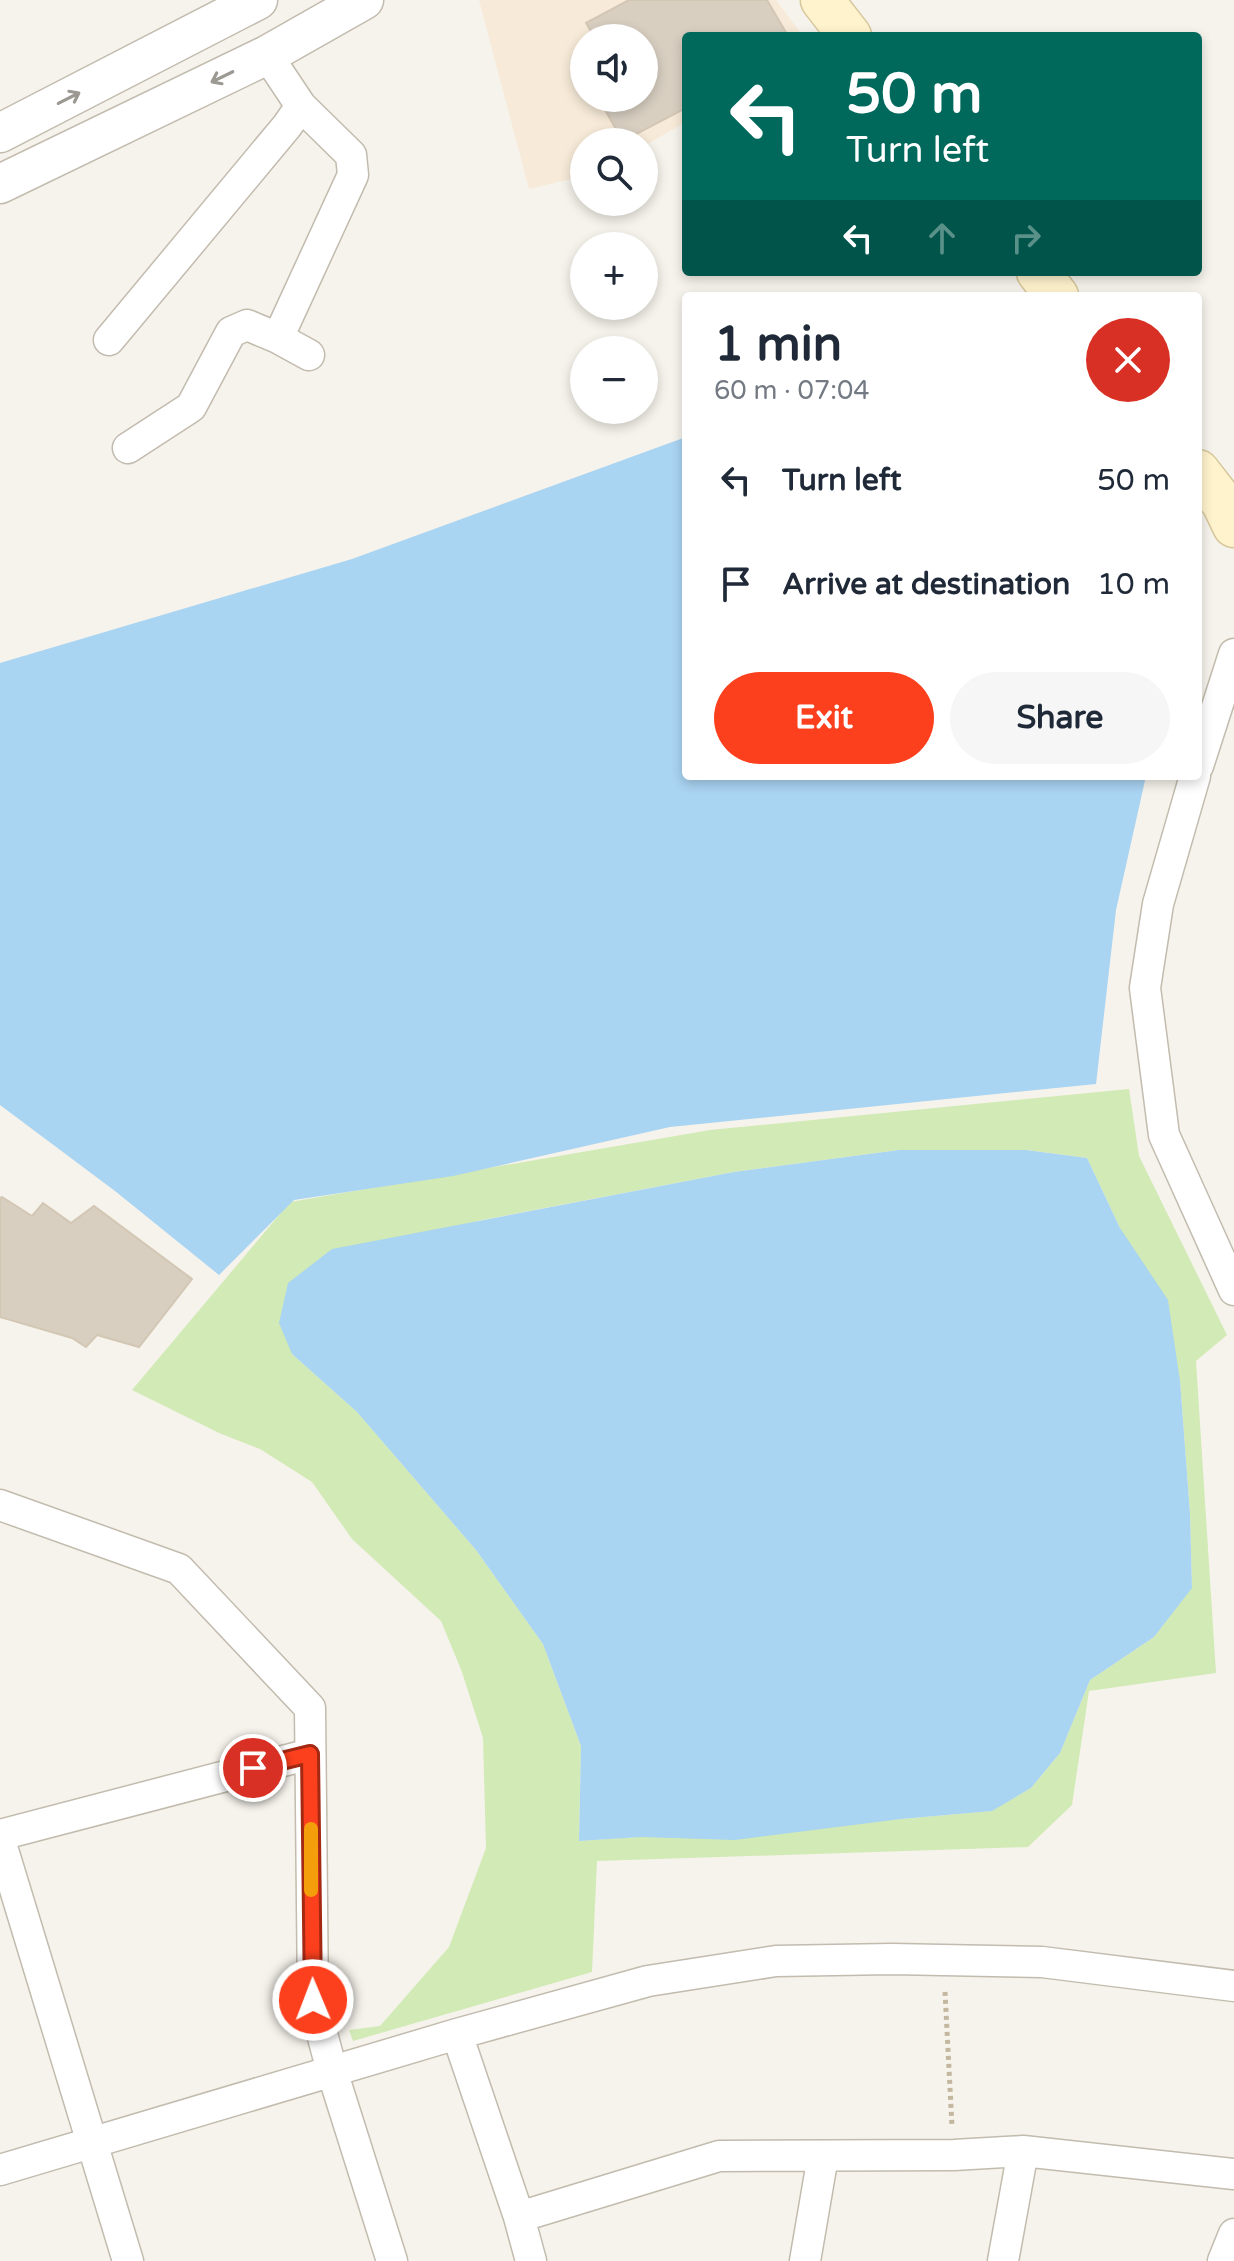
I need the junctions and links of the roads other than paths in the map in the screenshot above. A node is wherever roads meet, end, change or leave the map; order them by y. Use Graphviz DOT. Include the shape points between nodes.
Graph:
graph roads {
  1 [pos="364,0"];
  2 [pos="822,0"];
  3 [pos="239,5"];
  4 [pos="847,32"];
  5 [pos="267,55"];
  6 [pos="301,106"];
  7 [pos="0,133"];
  8 [pos="0,184"];
  9 [pos="1041,276"];
  10 [pos="1054,292"];
  11 [pos="278,338"];
  12 [pos="109,340"];
  13 [pos="309,355"];
  14 [pos="128,448"];
  15 [pos="1202,476"];
  16 [pos="1234,526"];
  17 [pos="1234,654"];
  18 [pos="1202,754"];
  19 [pos="1194,780"];
  20 [pos="1234,1290"];
  21 [pos="0,1505"];
  22 [pos="310,1754"];
  23 [pos="0,1838"];
  24 [pos="1234,1986"];
  25 [pos="457,2034"];
  26 [pos="332,2071"];
  27 [pos="91,2142"];
  28 [pos="1023,2151"];
  29 [pos="823,2156"];
  30 [pos="0,2170"];
  31 [pos="1234,2174"];
  32 [pos="519,2217"];
  33 [pos="1234,2234"];
  34 [pos="128,2261"];
  35 [pos="392,2261"];
  36 [pos="531,2261"];
  37 [pos="805,2261"];
  38 [pos="1003,2261"];
  39 [pos="1223,2261"];
  1 -- 5 [label="street"];
  2 -- 4 [label="main road"];
  7 -- 3 [label="street, one-way"];
  5 -- 6 [label="street"];
  5 -- 8 [label="street, one-way"];
  6 -- 11 [label="street" via="351,155 353,175"];
  6 -- 12 [label="street"];
  9 -- 10 [label="main road"];
  11 -- 13 [label="street"];
  11 -- 14 [label="street" via="247,325 231,332 191,407"];
  15 -- 16 [label="main road"];
  17 -- 18 [label="street"];
  19 -- 20 [label="street" via="1158,904 1145,988 1164,1135"];
  21 -- 22 [label="street" via="179,1569 310,1708"];
  22 -- 23 [label="street"];
  22 -- 26 [label="street" via="313,2000"];
  23 -- 27 [label="street"];
  24 -- 25 [label="street" via="1042,1962 776,1961 648,1981"];
  25 -- 26 [label="street"];
  25 -- 32 [label="street"];
  26 -- 27 [label="street"];
  26 -- 35 [label="street"];
  27 -- 30 [label="street"];
  27 -- 34 [label="street"];
  28 -- 29 [label="street"];
  28 -- 31 [label="street"];
  28 -- 38 [label="street"];
  29 -- 32 [label="street" via="719,2156"];
  29 -- 37 [label="street"];
  32 -- 36 [label="street"];
  33 -- 39 [label="street"];
}
